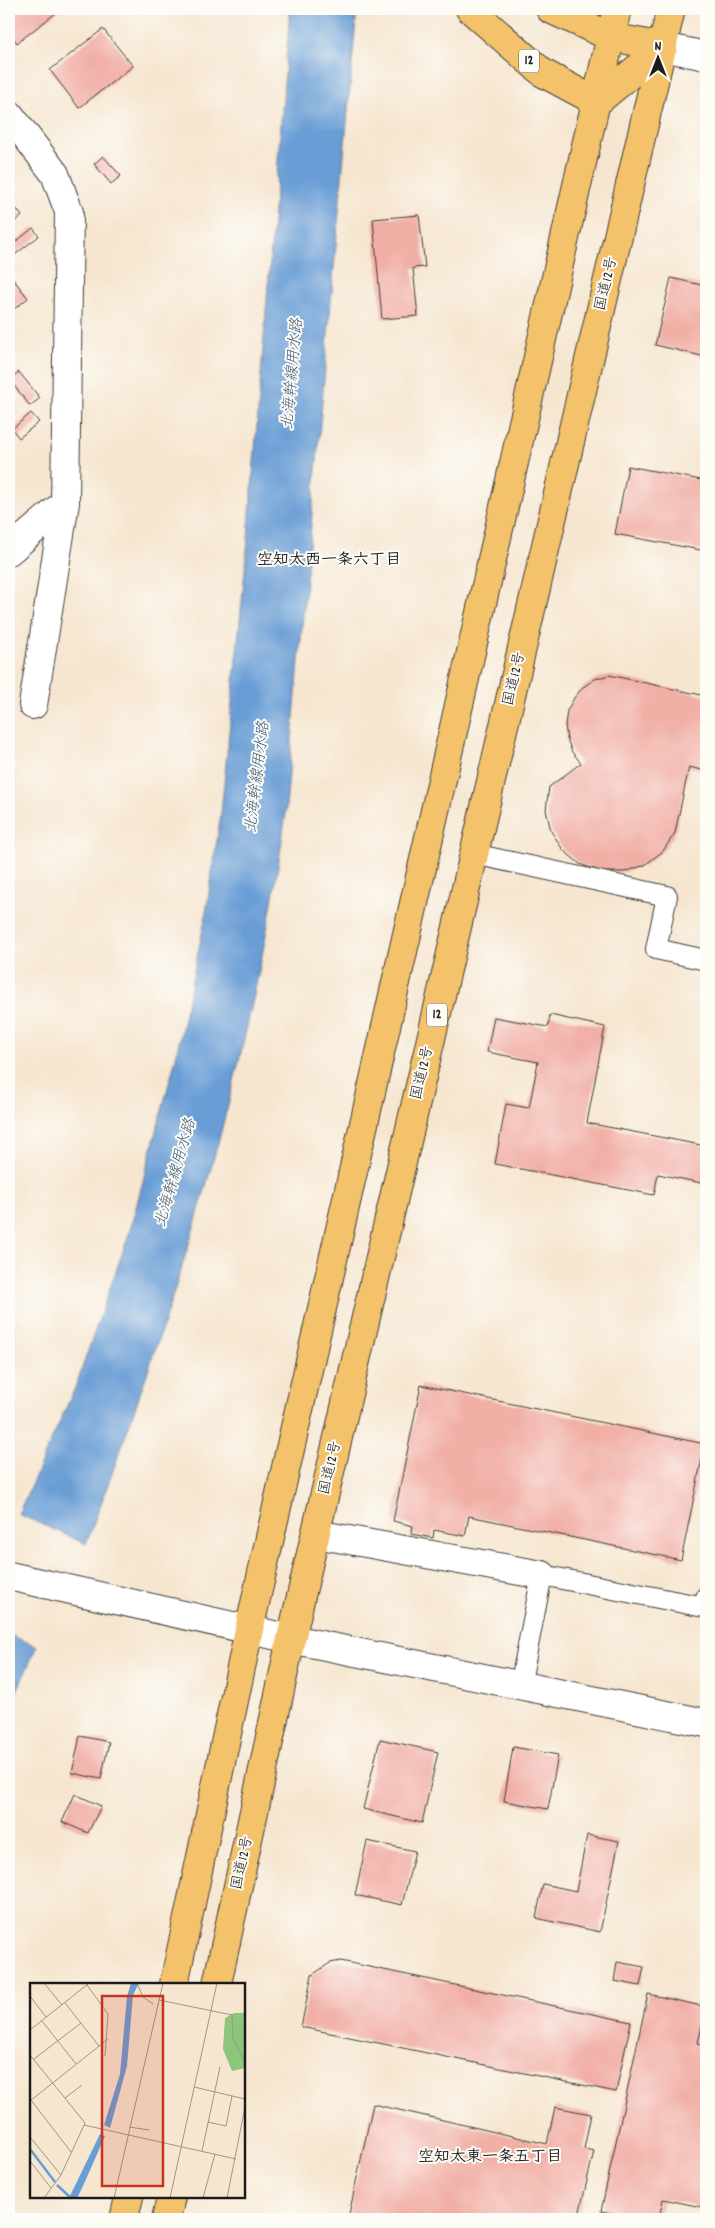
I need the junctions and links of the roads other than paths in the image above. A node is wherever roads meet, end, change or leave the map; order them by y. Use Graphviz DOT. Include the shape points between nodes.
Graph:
graph roads {
  1 [pos="470,9"];
  2 [pos="550,9"];
  3 [pos="617,9"];
  4 [pos="671,9"];
  5 [pos="611,37"];
  6 [pos="663,47"];
  7 [pos="706,56"];
  8 [pos="597,102"];
  9 [pos="9,114"];
  10 [pos="65,503"];
  11 [pos="9,551"];
  12 [pos="33,705"];
  13 [pos="474,854"];
  14 [pos="706,960"];
  15 [pos="316,1534"];
  16 [pos="542,1575"];
  17 [pos="9,1576"];
  18 [pos="706,1597"];
  19 [pos="250,1630"];
  20 [pos="291,1639"];
  21 [pos="520,1686"];
  22 [pos="706,1723"];
  23 [pos="174,1983"];
  24 [pos="216,1983"];
  25 [pos="129,2198"];
  26 [pos="171,2198"];
  27 [pos="124,2219"];
  28 [pos="166,2219"];
  1 -- 8 [label="highway, 12" via="543,73"];
  2 -- 5 [label="highway"];
  3 -- 5 [label="highway"];
  4 -- 6 [label="highway, 12"];
  5 -- 6 [label="highway"];
  5 -- 8 [label="highway"];
  6 -- 7 [label="street"];
  6 -- 8 [label="highway"];
  6 -- 13 [label="highway, 国道12号 / 12"];
  8 -- 19 [label="highway"];
  9 -- 10 [label="street" via="56,174 69,212"];
  10 -- 11 [label="street"];
  10 -- 12 [label="street"];
  13 -- 14 [label="lane" via="667,896 656,949"];
  13 -- 15 [label="highway, 国道12号 / 12"];
  15 -- 16 [label="street"];
  15 -- 20 [label="highway, 国道12号 / 12"];
  16 -- 18 [label="lane" via="704,1607"];
  16 -- 21 [label="lane"];
  17 -- 19 [label="street"];
  19 -- 20 [label="street"];
  19 -- 23 [label="highway"];
  20 -- 21 [label="street"];
  20 -- 24 [label="highway, 国道12号 / 12"];
  21 -- 22 [label="street"];
  25 -- 27 [label="highway"];
  26 -- 28 [label="highway"];
}
